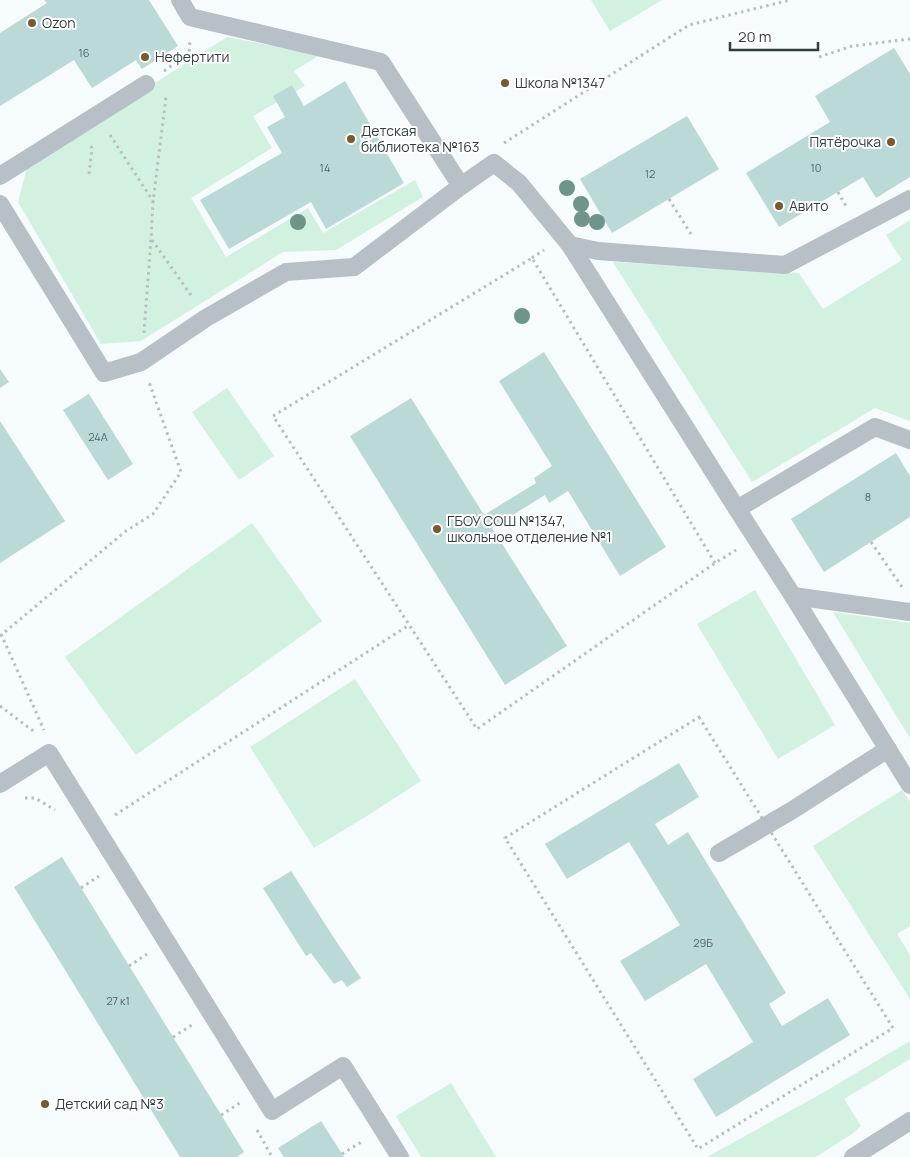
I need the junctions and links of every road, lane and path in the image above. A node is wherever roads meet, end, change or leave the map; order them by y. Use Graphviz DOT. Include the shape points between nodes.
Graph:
graph roads {
  1 [pos="180,0"];
  2 [pos="790,0"];
  3 [pos="190,17"];
  4 [pos="910,39"];
  5 [pos="818,57"];
  6 [pos="169,67"];
  7 [pos="168,77"];
  8 [pos="146,84"];
  9 [pos="166,96"];
  10 [pos="98,114"];
  11 [pos="502,145"];
  12 [pos="0,176"];
  13 [pos="461,186"];
  14 [pos="838,192"];
  15 [pos="668,199"];
  16 [pos="910,199"];
  17 [pos="153,202"];
  18 [pos="0,204"];
  19 [pos="852,205"];
  20 [pos="693,238"];
  21 [pos="151,239"];
  22 [pos="570,245"];
  23 [pos="206,318"];
  24 [pos="141,362"];
  25 [pos="910,440"];
  26 [pos="737,509"];
  27 [pos="756,538"];
  28 [pos="871,542"];
  29 [pos="715,563"];
  30 [pos="904,590"];
  31 [pos="794,596"];
  32 [pos="910,612"];
  33 [pos="409,625"];
  34 [pos="1,635"];
  35 [pos="0,706"];
  36 [pos="50,748"];
  37 [pos="888,749"];
  38 [pos="0,784"];
  39 [pos="910,784"];
  40 [pos="18,797"];
  41 [pos="60,813"];
  42 [pos="767,826"];
  43 [pos="95,827"];
  44 [pos="719,854"];
  45 [pos="100,876"];
  46 [pos="81,888"];
  47 [pos="148,953"];
  48 [pos="129,966"];
  49 [pos="192,1025"];
  50 [pos="173,1037"];
  51 [pos="240,1103"];
  52 [pos="221,1115"];
  53 [pos="910,1121"];
  54 [pos="262,1139"];
  55 [pos="363,1140"];
  56 [pos="342,1154"];
  57 [pos="272,1157"];
  58 [pos="400,1157"];
  59 [pos="853,1157"];
  1 -- 3 [label="lane"];
  2 -- 11 [label="path" via="689,24"];
  3 -- 6 [label="path" via="190,53"];
  3 -- 13 [label="lane" via="381,62"];
  4 -- 5 [label="path" via="852,46"];
  6 -- 7 [label="path"];
  6 -- 8 [label="path"];
  8 -- 10 [label="lane"];
  9 -- 17 [label="path"];
  10 -- 12 [label="lane"];
  10 -- 17 [label="path"];
  13 -- 22 [label="lane" via="494,163 519,183"];
  13 -- 23 [label="lane" via="354,267 286,272"];
  14 -- 19 [label="path" via="845,205"];
  15 -- 20 [label="path"];
  16 -- 22 [label="lane" via="785,265 598,251"];
  17 -- 21 [label="path"];
  18 -- 24 [label="lane" via="104,373"];
  21 -- 23 [label="path"];
  21 -- 24 [label="path"];
  22 -- 26 [label="lane"];
  23 -- 24 [label="lane"];
  24 -- 34 [label="path" via="181,472 153,514 126,531"];
  25 -- 26 [label="lane" via="874,427"];
  26 -- 27 [label="lane"];
  27 -- 29 [label="path"];
  27 -- 31 [label="lane"];
  28 -- 30 [label="path"];
  29 -- 33 [label="path" via="477,729"];
  29 -- 33 [label="path" via="532,258 273,416"];
  31 -- 32 [label="lane"];
  31 -- 37 [label="lane"];
  33 -- 43 [label="path"];
  34 -- 36 [label="path"];
  35 -- 36 [label="path"];
  36 -- 38 [label="lane"];
  36 -- 43 [label="lane"];
  37 -- 39 [label="lane"];
  37 -- 42 [label="lane"];
  40 -- 41 [label="path" via="35,798"];
  42 -- 42 [label="path" via="700,717 505,838 698,1149 893,1028"];
  42 -- 44 [label="lane"];
  43 -- 58 [label="lane" via="272,1111 343,1066"];
  45 -- 46 [label="path"];
  47 -- 48 [label="path"];
  49 -- 50 [label="path"];
  51 -- 52 [label="path"];
  53 -- 59 [label="lane"];
  54 -- 57 [label="path"];
  55 -- 56 [label="path"];
}
